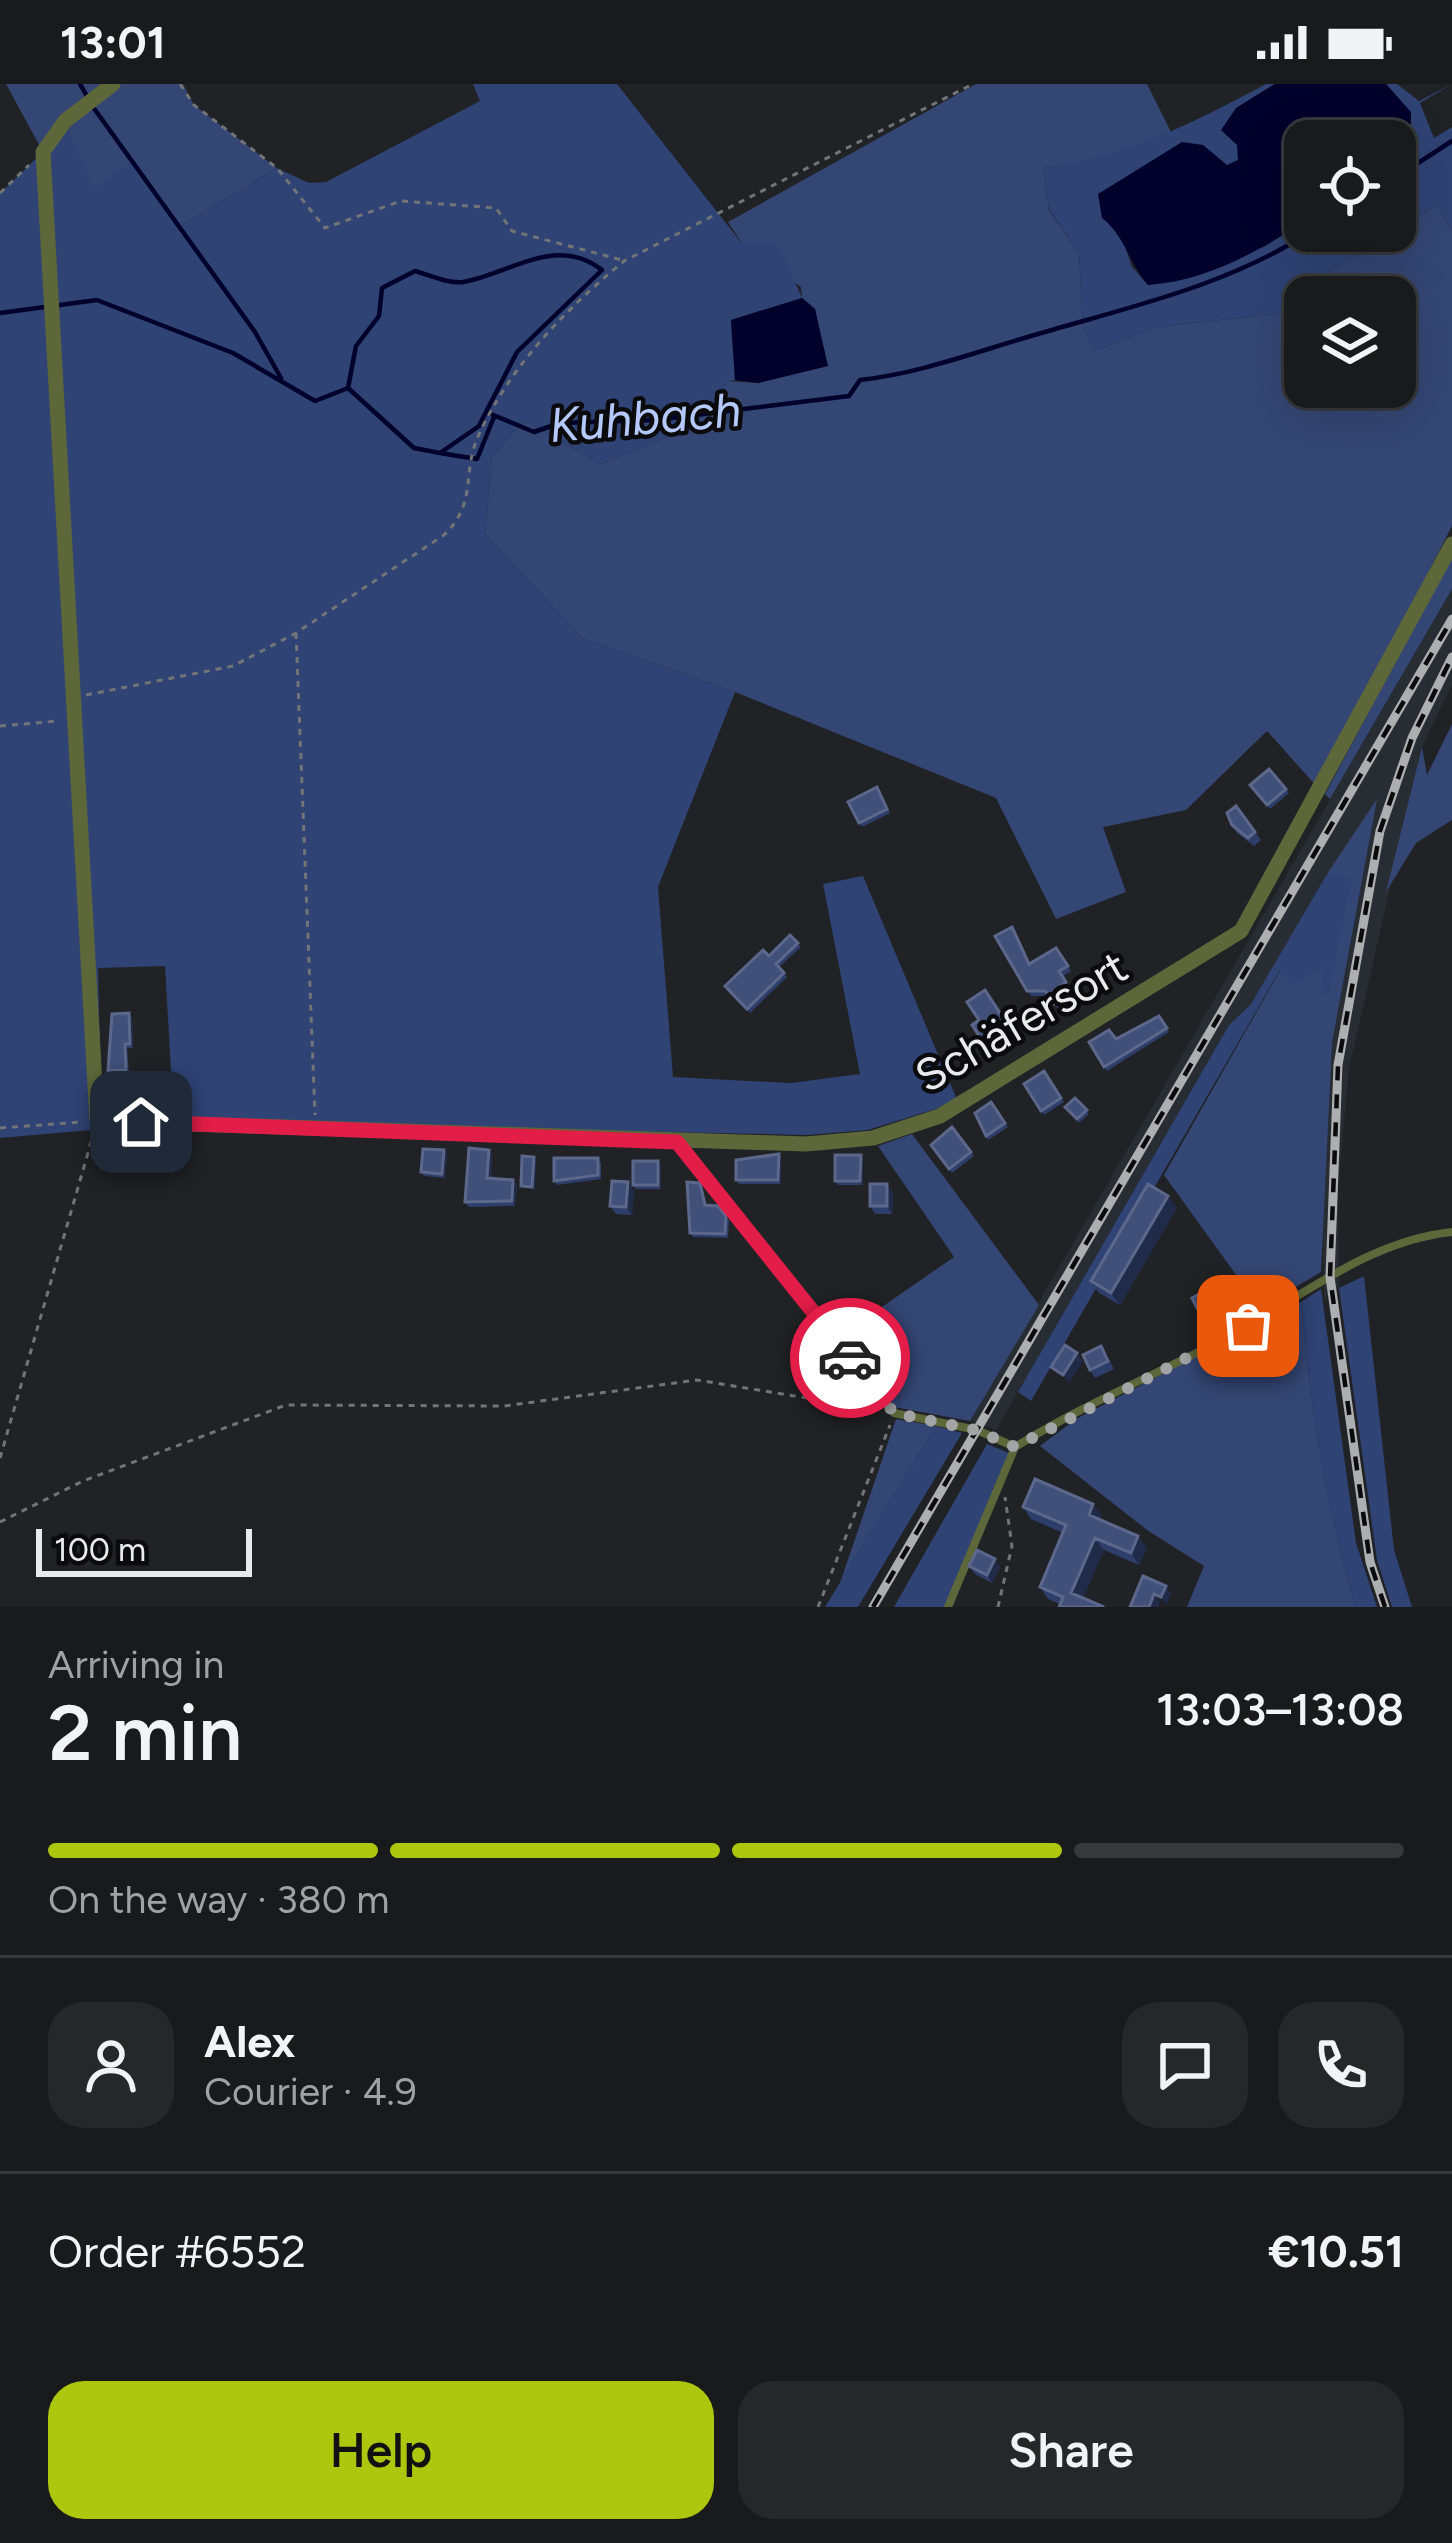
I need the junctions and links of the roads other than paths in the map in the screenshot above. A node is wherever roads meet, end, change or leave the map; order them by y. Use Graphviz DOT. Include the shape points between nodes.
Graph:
graph roads {
  1 [pos="113,84"];
  2 [pos="1452,544"];
  3 [pos="677,1142"];
  4 [pos="1452,1232"];
  5 [pos="1015,1447"];
  6 [pos="948,1607"];
  1 -- 3 [label="street, Schäfersort" via="65,121 43,152 97,1121"];
  2 -- 3 [label="street, Schäfersort" via="1319,795 1232,938 940,1116 873,1138"];
  3 -- 5 [label="lane" via="894,1413"];
  4 -- 5 [label="lane" via="1355,1262"];
  5 -- 6 [label="lane"];
}
